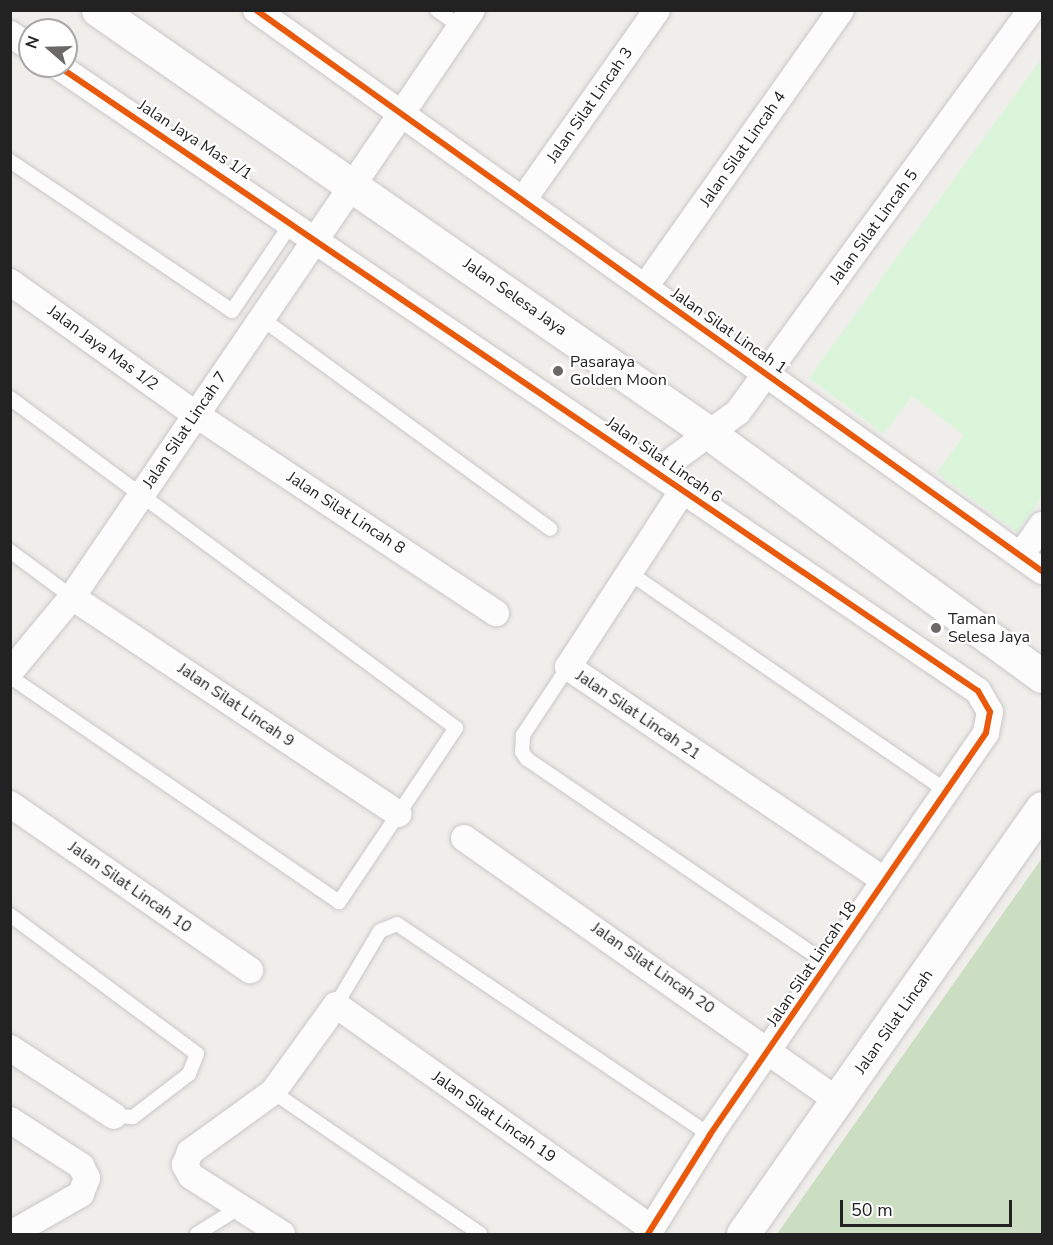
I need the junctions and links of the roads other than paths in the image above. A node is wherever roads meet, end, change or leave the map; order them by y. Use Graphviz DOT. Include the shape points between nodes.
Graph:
graph roads {
  1 [pos="99,10"];
  2 [pos="256,10"];
  3 [pos="437,10"];
  4 [pos="657,10"];
  5 [pos="841,10"];
  6 [pos="1031,10"];
  7 [pos="466,19"];
  8 [pos="76,78"];
  9 [pos="401,112"];
  10 [pos="10,161"];
  11 [pos="352,183"];
  12 [pos="523,200"];
  13 [pos="293,221"];
  14 [pos="316,237"];
  15 [pos="10,282"];
  16 [pos="645,287"];
  17 [pos="261,318"];
  18 [pos="766,374"];
  19 [pos="10,398"];
  20 [pos="195,414"];
  21 [pos="706,431"];
  22 [pos="658,471"];
  23 [pos="683,490"];
  24 [pos="142,494"];
  25 [pos="1042,525"];
  26 [pos="550,529"];
  27 [pos="10,551"];
  28 [pos="1021,555"];
  29 [pos="1042,571"];
  30 [pos="631,574"];
  31 [pos="72,597"];
  32 [pos="496,613"];
  33 [pos="568,667"];
  34 [pos="10,672"];
  35 [pos="10,676"];
  36 [pos="1042,676"];
  37 [pos="990,712"];
  38 [pos="947,791"];
  39 [pos="10,804"];
  40 [pos="1042,808"];
  41 [pos="399,814"];
  42 [pos="464,838"];
  43 [pos="884,880"];
  44 [pos="10,915"];
  45 [pos="827,964"];
  46 [pos="250,970"];
  47 [pos="336,1005"];
  48 [pos="10,1048"];
  49 [pos="771,1050"];
  50 [pos="273,1092"];
  51 [pos="840,1102"];
  52 [pos="114,1116"];
  53 [pos="10,1120"];
  54 [pos="710,1135"];
  55 [pos="240,1207"];
  56 [pos="650,1232"];
  57 [pos="11,1234"];
  58 [pos="197,1234"];
  59 [pos="282,1234"];
  60 [pos="480,1234"];
  61 [pos="743,1234"];
  1 -- 11 [label="street, Jalan Selesa Jaya"];
  2 -- 9 [label="street, Jalan Silat Lincah 1"];
  3 -- 7 [label="lane"];
  4 -- 12 [label="street, Jalan Silat Lincah 3"];
  5 -- 16 [label="street, Jalan Silat Lincah 4"];
  6 -- 18 [label="street, Jalan Silat Lincah 5"];
  7 -- 9 [label="street, Jalan Silat Lincah 7"];
  8 -- 13 [label="street, Jalan Jaya Mas 1/1"];
  9 -- 11 [label="street, Jalan Silat Lincah 7"];
  9 -- 12 [label="street, Jalan Silat Lincah 1"];
  10 -- 13 [label="lane" via="232,311"];
  11 -- 14 [label="street, Jalan Silat Lincah 7"];
  11 -- 21 [label="street, Jalan Selesa Jaya"];
  12 -- 16 [label="street, Jalan Silat Lincah 1"];
  13 -- 14 [label="street, Jalan Jaya Mas 1/1"];
  14 -- 17 [label="street, Jalan Silat Lincah 7"];
  14 -- 22 [label="street, Jalan Silat Lincah 6"];
  15 -- 20 [label="street, Jalan Jaya Mas 1/2"];
  16 -- 18 [label="street, Jalan Silat Lincah 1"];
  17 -- 20 [label="street, Jalan Silat Lincah 7"];
  17 -- 26 [label="lane"];
  18 -- 21 [label="street, Jalan Silat Lincah 5" via="738,412"];
  18 -- 28 [label="street, Jalan Silat Lincah 1"];
  19 -- 24 [label="lane"];
  20 -- 24 [label="street, Jalan Silat Lincah 7"];
  20 -- 32 [label="street, Jalan Silat Lincah 8"];
  21 -- 22 [label="street, Jalan Silat Lincah 6"];
  21 -- 36 [label="street, Jalan Selesa Jaya"];
  22 -- 23 [label="street, Jalan Silat Lincah 6"];
  23 -- 30 [label="street, Jalan Silat Lincah 21"];
  23 -- 37 [label="street, Jalan Silat Lincah 6" via="978,691"];
  24 -- 31 [label="street, Jalan Silat Lincah 7"];
  24 -- 41 [label="lane" via="456,728"];
  25 -- 28 [label="street"];
  27 -- 31 [label="lane"];
  28 -- 29 [label="street, Jalan Silat Lincah 1"];
  30 -- 33 [label="street, Jalan Silat Lincah 21"];
  30 -- 38 [label="lane"];
  31 -- 34 [label="street, Jalan Silat Lincah 7"];
  31 -- 41 [label="street, Jalan Silat Lincah 9"];
  33 -- 43 [label="street, Jalan Silat Lincah 21"];
  33 -- 45 [label="lane" via="523,735 522,752 527,759"];
  35 -- 41 [label="lane" via="339,902"];
  37 -- 38 [label="street, Jalan Silat Lincah 18" via="986,733"];
  38 -- 43 [label="street, Jalan Silat Lincah 18"];
  39 -- 46 [label="street, Jalan Silat Lincah 10"];
  40 -- 51 [label="street, Jalan Silat Lincah"];
  42 -- 49 [label="street, Jalan Silat Lincah 20"];
  43 -- 45 [label="street, Jalan Silat Lincah 18"];
  44 -- 52 [label="lane" via="197,1054 189,1074 133,1117"];
  45 -- 49 [label="street, Jalan Silat Lincah 18"];
  47 -- 50 [label="street"];
  47 -- 54 [label="lane" via="380,931 397,924"];
  47 -- 56 [label="street, Jalan Silat Lincah 19"];
  48 -- 52 [label="street"];
  49 -- 51 [label="street, Jalan Silat Lincah 20"];
  49 -- 54 [label="street, Jalan Silat Lincah 18"];
  50 -- 55 [label="street" via="190,1152 185,1165 191,1176"];
  50 -- 60 [label="lane"];
  51 -- 61 [label="street, Jalan Silat Lincah"];
  53 -- 57 [label="street" via="81,1166 87,1178 81,1194"];
  54 -- 56 [label="street, Jalan Silat Lincah 18"];
  55 -- 58 [label="lane"];
  55 -- 59 [label="street"];
}
